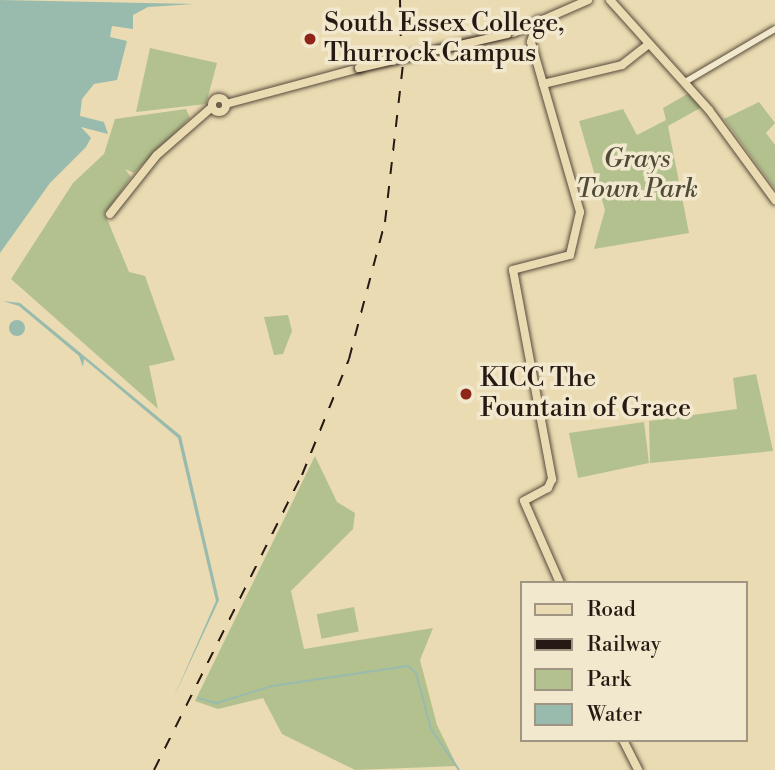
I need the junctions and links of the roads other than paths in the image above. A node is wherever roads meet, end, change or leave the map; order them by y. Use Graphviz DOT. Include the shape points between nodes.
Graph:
graph roads {
  1 [pos="588,0"];
  2 [pos="610,0"];
  3 [pos="538,20"];
  4 [pos="775,29"];
  5 [pos="510,34"];
  6 [pos="531,42"];
  7 [pos="648,45"];
  8 [pos="685,82"];
  9 [pos="543,84"];
  10 [pos="775,200"];
  11 [pos="110,214"];
  12 [pos="560,581"];
  13 [pos="624,742"];
  14 [pos="638,770"];
  1 -- 3 [label="main road"];
  2 -- 7 [label="main road"];
  3 -- 5 [label="main road"];
  3 -- 6 [label="main road"];
  4 -- 8 [label="street"];
  5 -- 6 [label="main road"];
  5 -- 11 [label="main road, bridge" via="226,104 218,98 157,155"];
  6 -- 9 [label="main road"];
  7 -- 8 [label="main road"];
  7 -- 9 [label="main road" via="622,65"];
  8 -- 10 [label="main road"];
  9 -- 12 [label="main road" via="580,208 570,256 513,270 552,479 548,488 525,498"];
  13 -- 14 [label="main road"];
}
